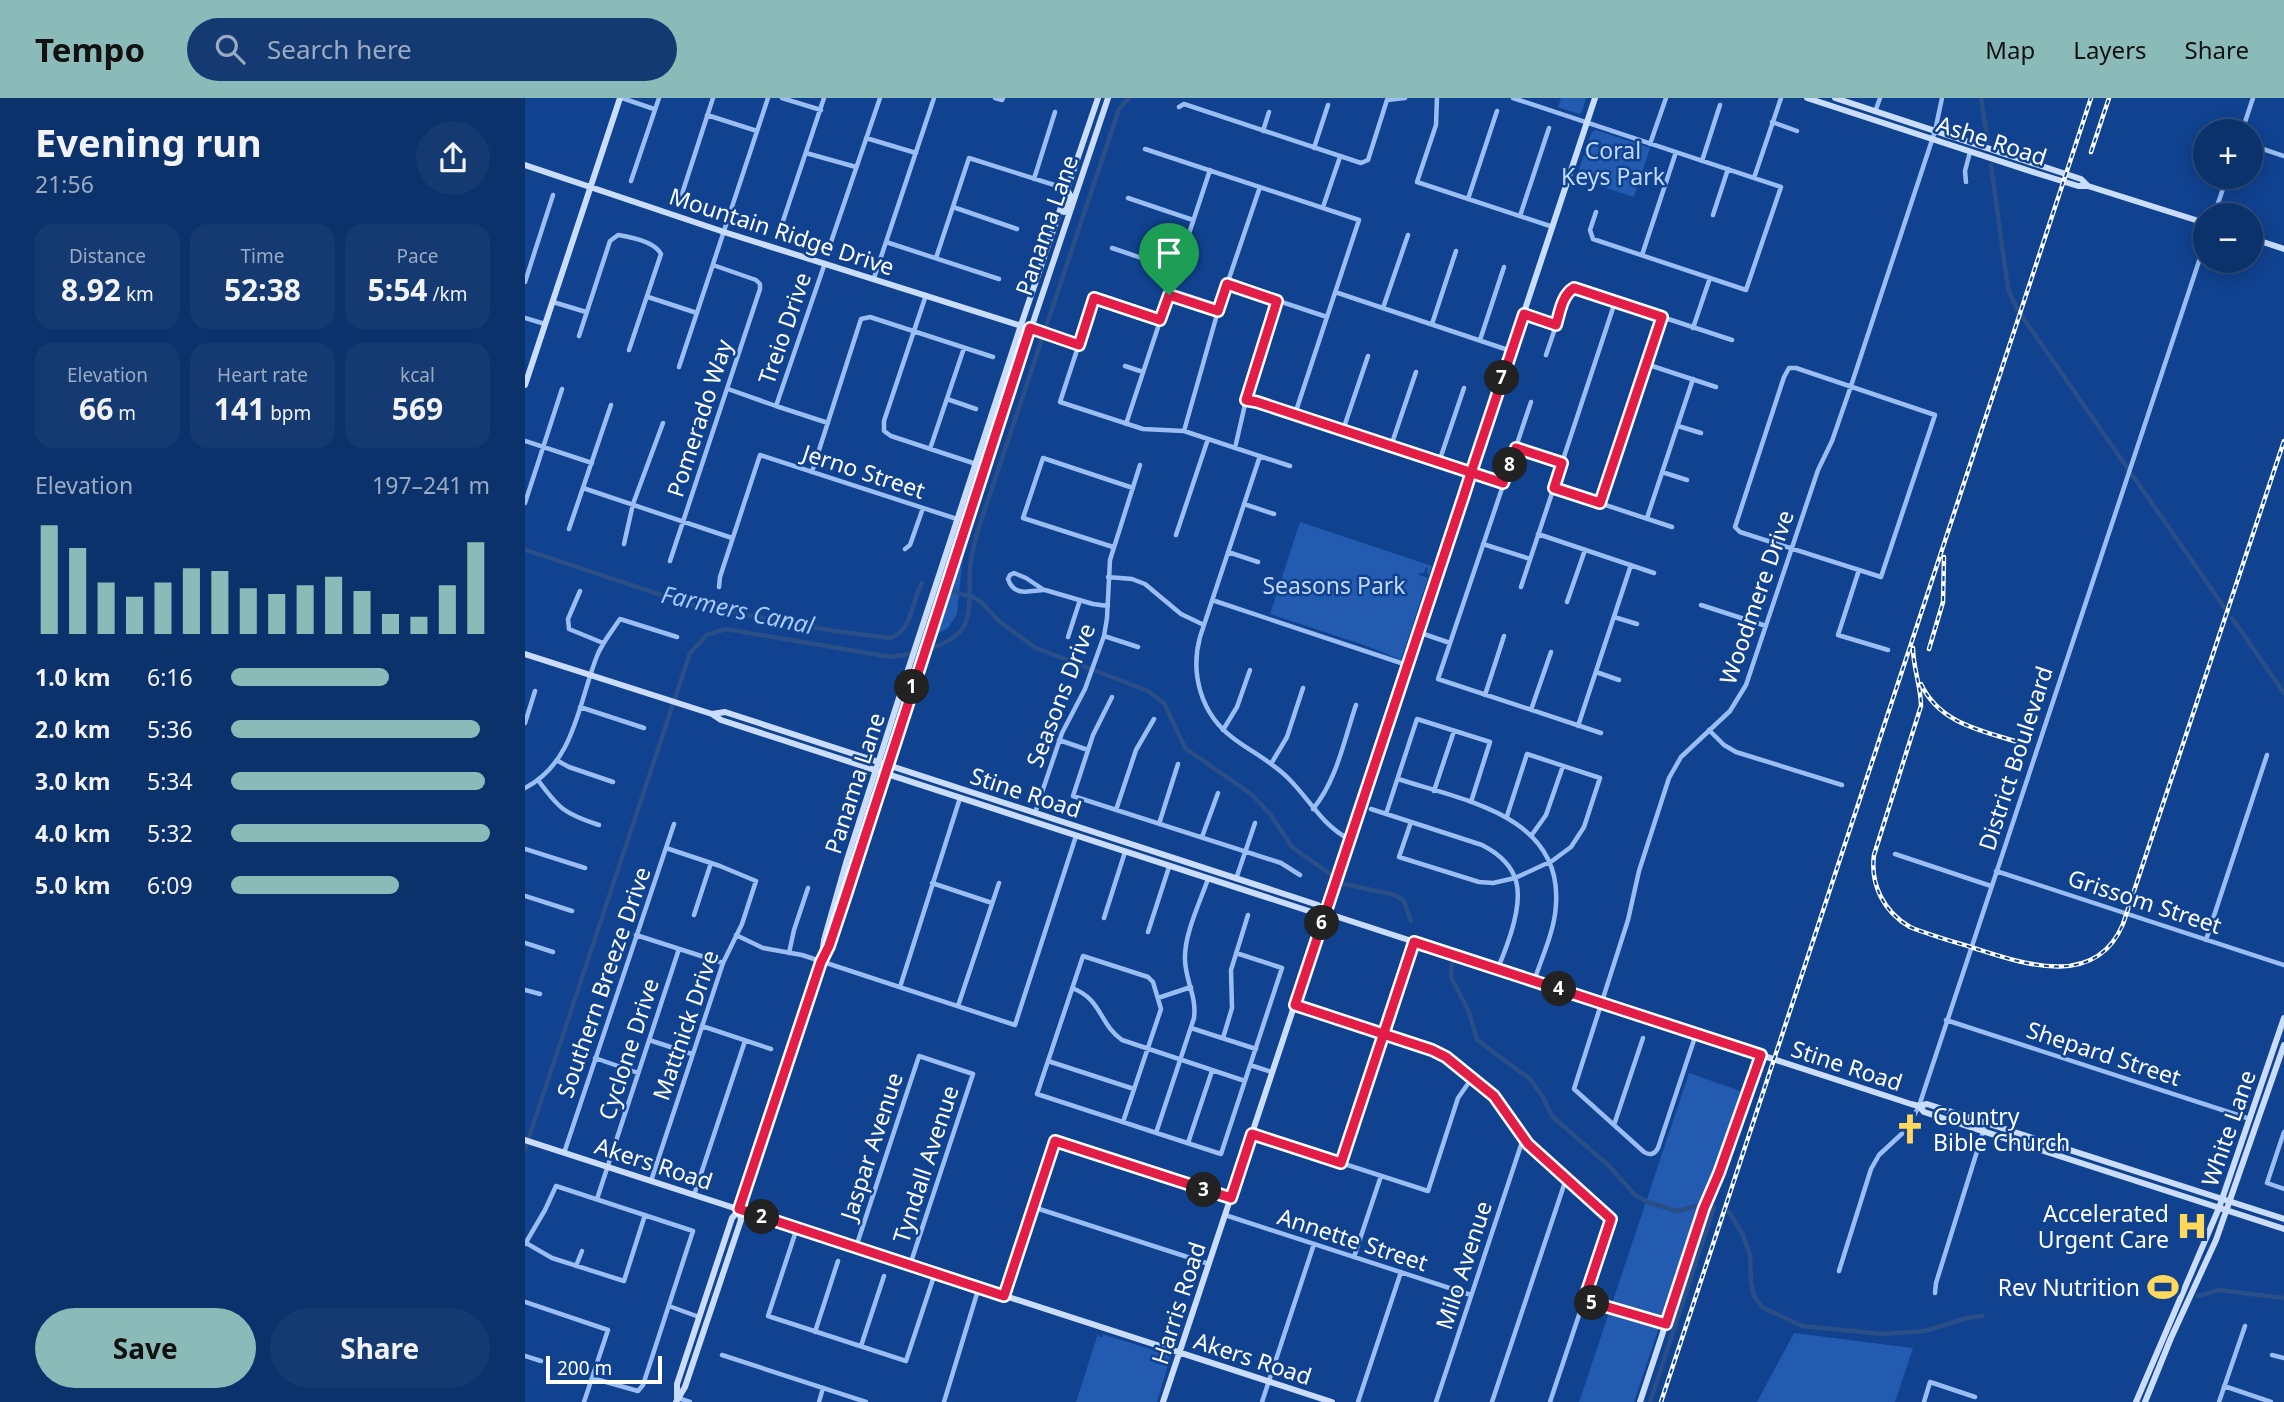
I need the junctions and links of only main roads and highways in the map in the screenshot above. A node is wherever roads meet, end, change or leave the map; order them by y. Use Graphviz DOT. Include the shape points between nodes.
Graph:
graph roads {
  1 [pos="621,98"];
  2 [pos="1098,98"];
  3 [pos="1108,98"];
  4 [pos="1595,98"];
  5 [pos="1807,98"];
  6 [pos="1835,98"];
  7 [pos="1838,109"];
  8 [pos="1875,112"];
  9 [pos="525,165"];
  10 [pos="589,186"];
  11 [pos="2088,186"];
  12 [pos="1067,190"];
  13 [pos="2193,219"];
  14 [pos="1066,220"];
  15 [pos="2263,242"];
  16 [pos="2284,249"];
  17 [pos="1021,326"];
  18 [pos="1030,328"];
  19 [pos="525,385"];
  20 [pos="976,464"];
  21 [pos="974,497"];
  22 [pos="957,519"];
  23 [pos="961,538"];
  24 [pos="525,654"];
  25 [pos="712,714"];
  26 [pos="879,762"];
  27 [pos="887,765"];
  28 [pos="876,771"];
  29 [pos="884,774"];
  30 [pos="1000,810"];
  31 [pos="1034,814"];
  32 [pos="857,828"];
  33 [pos="1076,836"];
  34 [pos="1107,837"];
  35 [pos="846,863"];
  36 [pos="856,863"];
  37 [pos="1207,879"];
  38 [pos="1253,884"];
  39 [pos="846,895"];
  40 [pos="1326,913"];
  41 [pos="821,962"];
  42 [pos="2284,1018"];
  43 [pos="2284,1045"];
  44 [pos="1761,1055"];
  45 [pos="1919,1106"];
  46 [pos="2250,1119"];
  47 [pos="525,1140"];
  48 [pos="2249,1150"];
  49 [pos="2067,1154"];
  50 [pos="2131,1179"];
  51 [pos="2169,1183"];
  52 [pos="2222,1199"];
  53 [pos="2231,1202"];
  54 [pos="2219,1208"];
  55 [pos="739,1209"];
  56 [pos="2228,1211"];
  57 [pos="2284,1219"];
  58 [pos="2284,1229"];
  59 [pos="2195,1266"];
  60 [pos="2187,1303"];
  61 [pos="700,1317"];
  62 [pos="698,1349"];
  63 [pos="1179,1353"];
  64 [pos="2156,1353"];
  65 [pos="2146,1399"];
  66 [pos="676,1400"];
  67 [pos="2136,1401"];
  68 [pos="1163,1402"];
  69 [pos="1332,1402"];
  70 [pos="1640,1402"];
  1 -- 10 [label="main road"];
  2 -- 12 [label="main road, Panama Lane"];
  3 -- 14 [label="main road, Panama Lane"];
  4 -- 40 [label="main road, Harris Road"];
  5 -- 7 [label="main road, Ashe Road"];
  6 -- 8 [label="main road, Ashe Road"];
  7 -- 8 [label="main road"];
  7 -- 11 [label="main road, Ashe Road"];
  8 -- 11 [label="main road, Ashe Road" via="2081,179"];
  9 -- 10 [label="main road, Mountain Ridge Drive"];
  10 -- 17 [label="main road, Mountain Ridge Drive"];
  10 -- 19 [label="main road"];
  11 -- 13 [label="main road, Ashe Road"];
  12 -- 14 [label="main road"];
  12 -- 17 [label="main road, Panama Lane"];
  14 -- 18 [label="main road, Panama Lane"];
  15 -- 16 [label="main road"];
  17 -- 18 [label="main road, Mountain Ridge Drive"];
  17 -- 20 [label="main road, Panama Lane"];
  18 -- 21 [label="main road, Panama Lane"];
  20 -- 21 [label="main road"];
  20 -- 22 [label="main road, Panama Lane"];
  21 -- 23 [label="main road, Panama Lane"];
  22 -- 23 [label="main road"];
  22 -- 26 [label="main road, Panama Lane"];
  23 -- 27 [label="main road, Panama Lane"];
  24 -- 25 [label="main road, Stine Road"];
  25 -- 26 [label="main road, Stine Road" via="725,712"];
  25 -- 28 [label="main road, Stine Road"];
  26 -- 27 [label="main road, Stine Road"];
  26 -- 28 [label="main road, Panama Lane"];
  27 -- 29 [label="main road, Panama Lane"];
  27 -- 31 [label="main road, Stine Road"];
  28 -- 29 [label="main road, Stine Road"];
  28 -- 32 [label="main road, Panama Lane"];
  29 -- 30 [label="main road, Stine Road"];
  29 -- 36 [label="main road, Panama Lane"];
  30 -- 31 [label="main road"];
  30 -- 33 [label="main road, Stine Road"];
  31 -- 34 [label="main road, Stine Road"];
  32 -- 35 [label="main road, Panama Lane"];
  32 -- 36 [label="main road"];
  33 -- 34 [label="main road"];
  33 -- 37 [label="main road, Stine Road"];
  34 -- 38 [label="main road, Stine Road"];
  35 -- 39 [label="main road"];
  35 -- 41 [label="main road, Panama Lane"];
  36 -- 39 [label="main road, Panama Lane"];
  37 -- 38 [label="main road"];
  37 -- 40 [label="main road, Stine Road"];
  38 -- 40 [label="main road, Stine Road" via="1318,905"];
  39 -- 41 [label="main road, Panama Lane"];
  40 -- 44 [label="main road, Stine Road"];
  40 -- 63 [label="main road, Harris Road"];
  41 -- 55 [label="main road, Panama Lane"];
  42 -- 46 [label="main road, White Lane"];
  43 -- 48 [label="main road, White Lane"];
  44 -- 45 [label="main road, Stine Road"];
  44 -- 70 [label="main road"];
  45 -- 49 [label="main road, Stine Road" via="1927,1104 1986,1123"];
  45 -- 49 [label="main road, Stine Road" via="1924,1112"];
  46 -- 48 [label="main road"];
  46 -- 52 [label="main road, White Lane"];
  47 -- 55 [label="main road, Akers Road"];
  48 -- 53 [label="main road, White Lane"];
  49 -- 50 [label="main road, Stine Road"];
  49 -- 51 [label="main road"];
  50 -- 51 [label="main road"];
  50 -- 54 [label="main road, Stine Road"];
  51 -- 52 [label="main road"];
  52 -- 53 [label="main road"];
  52 -- 54 [label="main road, White Lane"];
  53 -- 56 [label="main road, White Lane"];
  53 -- 57 [label="main road"];
  54 -- 56 [label="main road, Stine Road"];
  54 -- 59 [label="main road, White Lane"];
  55 -- 61 [label="main road, Panama Lane" via="732,1218"];
  55 -- 62 [label="main road, Panama Lane" via="741,1220"];
  55 -- 63 [label="main road, Akers Road"];
  56 -- 58 [label="main road, Stine Road"];
  56 -- 60 [label="main road, White Lane"];
  59 -- 60 [label="main road"];
  59 -- 64 [label="main road, White Lane"];
  60 -- 65 [label="main road, White Lane"];
  61 -- 62 [label="main road"];
  61 -- 66 [label="main road, Panama Lane"];
  62 -- 66 [label="main road, Panama Lane"];
  63 -- 68 [label="main road, Harris Road"];
  63 -- 69 [label="main road, Akers Road"];
  64 -- 65 [label="main road"];
  64 -- 67 [label="main road, White Lane"];
}
